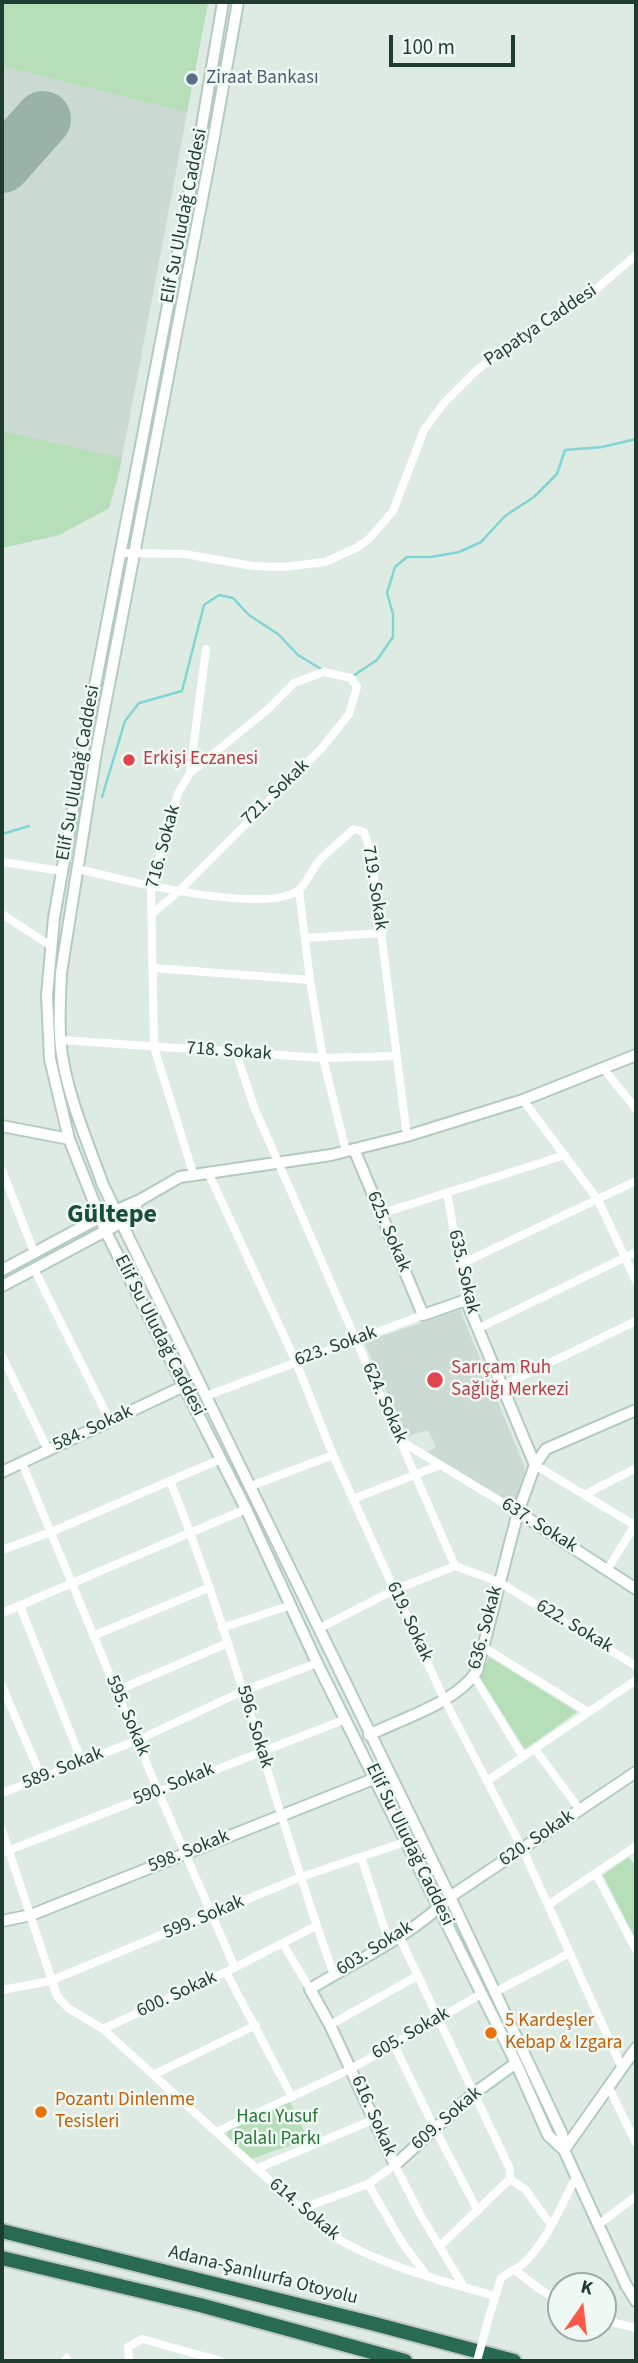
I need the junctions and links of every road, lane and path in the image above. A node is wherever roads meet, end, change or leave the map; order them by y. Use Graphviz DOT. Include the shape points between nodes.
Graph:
graph roads {
  1 [pos="223,2"];
  2 [pos="238,2"];
  3 [pos="636,256"];
  4 [pos="120,553"];
  5 [pos="134,555"];
  6 [pos="206,649"];
  7 [pos="324,672"];
  8 [pos="190,774"];
  9 [pos="2,863"];
  10 [pos="78,869"];
  11 [pos="62,871"];
  12 [pos="151,887"];
  13 [pos="299,890"];
  14 [pos="179,891"];
  15 [pos="2,914"];
  16 [pos="152,914"];
  17 [pos="382,933"];
  18 [pos="305,938"];
  19 [pos="51,946"];
  20 [pos="153,968"];
  21 [pos="310,980"];
  22 [pos="61,1040"];
  23 [pos="154,1047"];
  24 [pos="236,1052"];
  25 [pos="636,1055"];
  26 [pos="397,1056"];
  27 [pos="323,1058"];
  28 [pos="603,1068"];
  29 [pos="523,1100"];
  30 [pos="636,1109"];
  31 [pos="2,1126"];
  32 [pos="408,1136"];
  33 [pos="69,1139"];
  34 [pos="349,1150"];
  35 [pos="565,1155"];
  36 [pos="279,1162"];
  37 [pos="2,1170"];
  38 [pos="208,1171"];
  39 [pos="193,1173"];
  40 [pos="636,1181"];
  41 [pos="447,1193"];
  42 [pos="139,1200"];
  43 [pos="598,1200"];
  44 [pos="116,1210"];
  45 [pos="380,1214"];
  46 [pos="101,1217"];
  47 [pos="122,1222"];
  48 [pos="106,1230"];
  49 [pos="34,1252"];
  50 [pos="636,1252"];
  51 [pos="627,1257"];
  52 [pos="459,1265"];
  53 [pos="34,1269"];
  54 [pos="2,1270"];
  55 [pos="636,1281"];
  56 [pos="2,1286"];
  57 [pos="466,1300"];
  58 [pos="423,1315"];
  59 [pos="636,1321"];
  60 [pos="477,1329"];
  61 [pos="356,1339"];
  62 [pos="2,1356"];
  63 [pos="296,1362"];
  64 [pos="184,1386"];
  65 [pos="500,1387"];
  66 [pos="206,1396"];
  67 [pos="636,1410"];
  68 [pos="110,1421"];
  69 [pos="401,1441"];
  70 [pos="48,1450"];
  71 [pos="333,1455"];
  72 [pos="221,1459"];
  73 [pos="22,1463"];
  74 [pos="440,1465"];
  75 [pos="535,1465"];
  76 [pos="636,1468"];
  77 [pos="2,1472"];
  78 [pos="415,1474"];
  79 [pos="170,1482"];
  80 [pos="251,1486"];
  81 [pos="586,1494"];
  82 [pos="353,1499"];
  83 [pos="246,1509"];
  84 [pos="518,1512"];
  85 [pos="636,1526"];
  86 [pos="51,1532"];
  87 [pos="190,1532"];
  88 [pos="2,1550"];
  89 [pos="455,1566"];
  90 [pos="607,1570"];
  91 [pos="499,1582"];
  92 [pos="73,1583"];
  93 [pos="208,1588"];
  94 [pos="636,1589"];
  95 [pos="394,1590"];
  96 [pos="290,1605"];
  97 [pos="20,1606"];
  98 [pos="2,1613"];
  99 [pos="222,1628"];
  100 [pos="320,1628"];
  101 [pos="93,1636"];
  102 [pos="228,1643"];
  103 [pos="483,1647"];
  104 [pos="317,1662"];
  105 [pos="636,1666"];
  106 [pos="474,1676"];
  107 [pos="636,1680"];
  108 [pos="2,1686"];
  109 [pos="116,1691"];
  110 [pos="243,1691"];
  111 [pos="444,1699"];
  112 [pos="589,1712"];
  113 [pos="346,1719"];
  114 [pos="369,1735"];
  115 [pos="138,1740"];
  116 [pos="535,1749"];
  117 [pos="262,1751"];
  118 [pos="523,1757"];
  119 [pos="82,1762"];
  120 [pos="636,1772"];
  121 [pos="42,1778"];
  122 [pos="376,1778"];
  123 [pos="487,1781"];
  124 [pos="158,1791"];
  125 [pos="2,1793"];
  126 [pos="580,1810"];
  127 [pos="281,1814"];
  128 [pos="2,1830"];
  129 [pos="405,1842"];
  130 [pos="633,1848"];
  131 [pos="523,1850"];
  132 [pos="6,1853"];
  133 [pos="186,1853"];
  134 [pos="360,1857"];
  135 [pos="636,1860"];
  136 [pos="596,1874"];
  137 [pos="301,1877"];
  138 [pos="450,1897"];
  139 [pos="548,1905"];
  140 [pos="440,1908"];
  141 [pos="31,1915"];
  142 [pos="213,1915"];
  143 [pos="2,1921"];
  144 [pos="316,1926"];
  145 [pos="394,1939"];
  146 [pos="283,1944"];
  147 [pos="636,1950"];
  148 [pos="570,1953"];
  149 [pos="230,1970"];
  150 [pos="334,1975"];
  151 [pos="417,1976"];
  152 [pos="50,1981"];
  153 [pos="310,1989"];
  154 [pos="2,1990"];
  155 [pos="495,1992"];
  156 [pos="481,1994"];
  157 [pos="438,2019"];
  158 [pos="256,2025"];
  159 [pos="330,2025"];
  160 [pos="103,2029"];
  161 [pos="394,2045"];
  162 [pos="636,2048"];
  163 [pos="516,2063"];
  164 [pos="351,2068"];
  165 [pos="622,2068"];
  166 [pos="155,2074"];
  167 [pos="609,2088"];
  168 [pos="473,2094"];
  169 [pos="292,2096"];
  170 [pos="375,2119"];
  171 [pos="435,2129"];
  172 [pos="216,2132"];
  173 [pos="636,2143"];
  174 [pos="564,2150"];
  175 [pos="395,2165"];
  176 [pos="256,2169"];
  177 [pos="576,2178"];
  178 [pos="510,2179"];
  179 [pos="368,2184"];
  180 [pos="636,2196"];
  181 [pos="301,2209"];
  182 [pos="478,2211"];
  183 [pos="551,2225"];
  184 [pos="598,2225"];
  185 [pos="2,2231"];
  186 [pos="440,2246"];
  187 [pos="2,2258"];
  188 [pos="515,2270"];
  189 [pos="426,2274"];
  190 [pos="464,2287"];
  191 [pos="547,2293"];
  192 [pos="495,2296"];
  193 [pos="636,2301"];
  194 [pos="617,2323"];
  195 [pos="636,2328"];
  196 [pos="129,2361"];
  197 [pos="221,2361"];
  198 [pos="405,2361"];
  199 [pos="477,2361"];
  200 [pos="514,2361"];
  1 -- 4 [label="main road, Elif Su Uludağ Caddesi"];
  2 -- 5 [label="main road, Elif Su Uludağ Caddesi"];
  3 -- 5 [label="street, Papatya Caddesi" via="594,291 486,363 443,404 424,430 393,511 356,548 325,562 283,567 184,554"];
  4 -- 5 [label="street, Papatya Caddesi"];
  4 -- 11 [label="main road, Elif Su Uludağ Caddesi"];
  5 -- 10 [label="main road, Elif Su Uludağ Caddesi"];
  6 -- 8 [label="street"];
  7 -- 8 [label="street, 716. Sokak" via="294,683"];
  7 -- 14 [label="street, 721. Sokak" via="351,678 357,687 349,714 321,749"];
  8 -- 12 [label="street, 716. Sokak" via="178,793"];
  9 -- 11 [label="street"];
  10 -- 12 [label="street"];
  10 -- 22 [label="main road, Elif Su Uludağ Caddesi" via="61,973"];
  11 -- 19 [label="main road, Elif Su Uludağ Caddesi"];
  12 -- 14 [label="street"];
  12 -- 16 [label="street, 716. Sokak"];
  13 -- 14 [label="street" via="270,899"];
  13 -- 17 [label="street, 719. Sokak" via="325,854 354,829 364,832"];
  13 -- 18 [label="street"];
  14 -- 16 [label="street, 721. Sokak"];
  15 -- 19 [label="street"];
  16 -- 20 [label="street, 716. Sokak"];
  17 -- 18 [label="street"];
  17 -- 26 [label="street, 719. Sokak"];
  18 -- 21 [label="street"];
  19 -- 33 [label="main road, Elif Su Uludağ Caddesi" via="48,1043"];
  20 -- 21 [label="street"];
  20 -- 23 [label="street, 716. Sokak"];
  21 -- 27 [label="street"];
  22 -- 23 [label="street, 718. Sokak"];
  22 -- 44 [label="main road, Elif Su Uludağ Caddesi" via="75,1106"];
  23 -- 24 [label="street, 718. Sokak"];
  23 -- 39 [label="street, 716. Sokak"];
  24 -- 27 [label="street, 718. Sokak"];
  24 -- 36 [label="street, 624. Sokak"];
  25 -- 28 [label="main road"];
  26 -- 27 [label="street, 718. Sokak"];
  26 -- 32 [label="street, 719. Sokak"];
  27 -- 34 [label="street"];
  28 -- 29 [label="main road"];
  28 -- 30 [label="street"];
  29 -- 32 [label="main road"];
  29 -- 35 [label="street"];
  31 -- 33 [label="main road"];
  32 -- 34 [label="main road"];
  33 -- 46 [label="main road, Elif Su Uludağ Caddesi"];
  34 -- 36 [label="main road"];
  34 -- 45 [label="main road, 625. Sokak"];
  35 -- 41 [label="street"];
  35 -- 43 [label="street"];
  36 -- 38 [label="main road"];
  36 -- 61 [label="street, 624. Sokak"];
  37 -- 49 [label="street"];
  38 -- 39 [label="main road"];
  38 -- 63 [label="street, 619. Sokak"];
  39 -- 42 [label="main road"];
  40 -- 43 [label="street"];
  41 -- 45 [label="street"];
  41 -- 52 [label="street, 635. Sokak"];
  42 -- 44 [label="main road"];
  42 -- 47 [label="main road"];
  43 -- 51 [label="street"];
  43 -- 52 [label="street"];
  44 -- 46 [label="main road"];
  44 -- 47 [label="main road, Elif Su Uludağ Caddesi"];
  45 -- 58 [label="main road, 625. Sokak"];
  46 -- 48 [label="main road, Elif Su Uludağ Caddesi"];
  46 -- 49 [label="main road"];
  47 -- 48 [label="main road"];
  47 -- 66 [label="main road, Elif Su Uludağ Caddesi"];
  48 -- 53 [label="main road"];
  48 -- 64 [label="main road, Elif Su Uludağ Caddesi"];
  49 -- 54 [label="main road"];
  50 -- 51 [label="street"];
  51 -- 55 [label="street"];
  51 -- 60 [label="street"];
  52 -- 57 [label="street, 635. Sokak"];
  53 -- 56 [label="main road"];
  53 -- 68 [label="street"];
  57 -- 58 [label="main road, 623. Sokak"];
  57 -- 60 [label="main road, 635. Sokak"];
  58 -- 61 [label="street, 623. Sokak"];
  59 -- 65 [label="street"];
  60 -- 65 [label="main road, 635. Sokak"];
  61 -- 63 [label="street, 623. Sokak"];
  61 -- 69 [label="street, 624. Sokak"];
  62 -- 70 [label="street"];
  63 -- 66 [label="street, 623. Sokak"];
  63 -- 71 [label="street, 619. Sokak"];
  64 -- 68 [label="main road, 584. Sokak"];
  64 -- 72 [label="main road, Elif Su Uludağ Caddesi"];
  65 -- 75 [label="main road, 635. Sokak"];
  66 -- 80 [label="main road, Elif Su Uludağ Caddesi"];
  67 -- 75 [label="main road" via="546,1449"];
  68 -- 70 [label="main road, 584. Sokak"];
  69 -- 74 [label="street, 637. Sokak"];
  69 -- 78 [label="street, 624. Sokak"];
  70 -- 73 [label="main road, 584. Sokak"];
  71 -- 80 [label="street"];
  71 -- 82 [label="street, 619. Sokak"];
  72 -- 79 [label="street"];
  72 -- 83 [label="main road, Elif Su Uludağ Caddesi"];
  73 -- 77 [label="main road, 584. Sokak"];
  73 -- 86 [label="street, 595. Sokak"];
  74 -- 78 [label="street"];
  74 -- 84 [label="street, 637. Sokak"];
  75 -- 81 [label="street"];
  75 -- 84 [label="main road, 636. Sokak"];
  76 -- 81 [label="street"];
  78 -- 82 [label="street"];
  78 -- 89 [label="street, 624. Sokak"];
  79 -- 86 [label="street"];
  79 -- 87 [label="street, 596. Sokak"];
  80 -- 100 [label="main road, Elif Su Uludağ Caddesi"];
  81 -- 85 [label="street"];
  82 -- 95 [label="street, 619. Sokak"];
  83 -- 87 [label="street"];
  83 -- 96 [label="main road, Elif Su Uludağ Caddesi"];
  84 -- 90 [label="main road, 637. Sokak"];
  84 -- 91 [label="main road, 636. Sokak"];
  85 -- 90 [label="street"];
  86 -- 88 [label="street"];
  86 -- 92 [label="street, 595. Sokak"];
  87 -- 92 [label="street"];
  87 -- 93 [label="street, 596. Sokak"];
  89 -- 91 [label="street, 622. Sokak"];
  89 -- 95 [label="street"];
  90 -- 94 [label="main road, 637. Sokak"];
  91 -- 103 [label="main road, 636. Sokak"];
  91 -- 105 [label="street, 622. Sokak"];
  92 -- 97 [label="street"];
  92 -- 101 [label="street, 595. Sokak"];
  93 -- 99 [label="street, 596. Sokak"];
  93 -- 101 [label="street"];
  95 -- 100 [label="street"];
  95 -- 111 [label="street, 619. Sokak"];
  96 -- 99 [label="street"];
  96 -- 104 [label="main road, Elif Su Uludağ Caddesi"];
  97 -- 98 [label="street"];
  97 -- 119 [label="street"];
  99 -- 102 [label="street, 596. Sokak"];
  100 -- 114 [label="main road, Elif Su Uludağ Caddesi"];
  101 -- 109 [label="street, 595. Sokak"];
  102 -- 109 [label="street"];
  102 -- 110 [label="street, 596. Sokak"];
  103 -- 106 [label="main road, 636. Sokak"];
  103 -- 112 [label="street"];
  104 -- 110 [label="street, 589. Sokak"];
  104 -- 113 [label="main road, Elif Su Uludağ Caddesi"];
  106 -- 111 [label="main road, 636. Sokak"];
  106 -- 118 [label="street"];
  107 -- 112 [label="street"];
  108 -- 121 [label="street"];
  109 -- 115 [label="street, 595. Sokak"];
  110 -- 115 [label="street, 589. Sokak"];
  110 -- 117 [label="street, 596. Sokak"];
  111 -- 114 [label="main road, 636. Sokak"];
  111 -- 123 [label="street, 619. Sokak"];
  112 -- 116 [label="street"];
  113 -- 117 [label="street, 590. Sokak"];
  113 -- 122 [label="main road, Elif Su Uludağ Caddesi"];
  114 -- 138 [label="main road, Elif Su Uludağ Caddesi"];
  115 -- 119 [label="street, 589. Sokak"];
  115 -- 124 [label="street, 595. Sokak"];
  116 -- 118 [label="street"];
  116 -- 126 [label="street"];
  117 -- 124 [label="street, 590. Sokak"];
  117 -- 127 [label="street, 596. Sokak"];
  118 -- 123 [label="street"];
  119 -- 121 [label="street, 589. Sokak"];
  120 -- 126 [label="main road, 620. Sokak"];
  121 -- 125 [label="street, 589. Sokak"];
  122 -- 127 [label="main road, 598. Sokak"];
  122 -- 129 [label="main road, Elif Su Uludağ Caddesi"];
  123 -- 131 [label="street, 619. Sokak"];
  124 -- 132 [label="street, 590. Sokak"];
  124 -- 133 [label="street, 595. Sokak"];
  126 -- 131 [label="main road, 620. Sokak"];
  127 -- 133 [label="main road, 598. Sokak"];
  127 -- 137 [label="street, 596. Sokak"];
  128 -- 132 [label="street"];
  129 -- 134 [label="street, 599. Sokak"];
  129 -- 140 [label="main road, Elif Su Uludağ Caddesi"];
  130 -- 135 [label="street"];
  130 -- 136 [label="street"];
  131 -- 138 [label="main road, 620. Sokak"];
  131 -- 139 [label="street, 619. Sokak"];
  132 -- 141 [label="street"];
  133 -- 141 [label="main road, 598. Sokak"];
  133 -- 142 [label="street, 595. Sokak"];
  134 -- 137 [label="street, 599. Sokak"];
  134 -- 145 [label="street"];
  136 -- 139 [label="street"];
  136 -- 147 [label="street"];
  137 -- 142 [label="street, 599. Sokak"];
  137 -- 144 [label="street, 596. Sokak"];
  138 -- 140 [label="main road, 620. Sokak"];
  138 -- 155 [label="main road, Elif Su Uludağ Caddesi"];
  139 -- 148 [label="street, 619. Sokak"];
  140 -- 145 [label="main road, 603. Sokak"];
  140 -- 156 [label="main road, Elif Su Uludağ Caddesi"];
  141 -- 143 [label="main road, 598. Sokak"];
  141 -- 152 [label="street"];
  142 -- 149 [label="street, 595. Sokak"];
  142 -- 152 [label="street, 599. Sokak"];
  144 -- 146 [label="street, 600. Sokak"];
  144 -- 150 [label="street, 596. Sokak"];
  145 -- 150 [label="main road, 603. Sokak"];
  145 -- 151 [label="street"];
  146 -- 149 [label="street, 600. Sokak"];
  146 -- 153 [label="street, 616. Sokak"];
  148 -- 155 [label="street"];
  148 -- 165 [label="street, 619. Sokak"];
  149 -- 158 [label="street, 595. Sokak"];
  149 -- 160 [label="street, 600. Sokak"];
  150 -- 153 [label="main road, 603. Sokak"];
  151 -- 157 [label="street"];
  151 -- 159 [label="street"];
  152 -- 154 [label="street, 599. Sokak"];
  152 -- 160 [label="street" via="61,2002"];
  153 -- 159 [label="main road, 616. Sokak"];
  155 -- 174 [label="main road, Elif Su Uludağ Caddesi" via="562,2134"];
  156 -- 157 [label="street, 605. Sokak"];
  156 -- 163 [label="main road, Elif Su Uludağ Caddesi"];
  157 -- 161 [label="street, 605. Sokak"];
  157 -- 168 [label="street"];
  158 -- 166 [label="street"];
  158 -- 169 [label="street, 595. Sokak"];
  159 -- 164 [label="main road, 616. Sokak"];
  160 -- 166 [label="street, 614. Sokak"];
  161 -- 164 [label="street, 605. Sokak"];
  161 -- 171 [label="street"];
  162 -- 165 [label="main road"];
  163 -- 168 [label="main road, 609. Sokak"];
  163 -- 174 [label="main road, Elif Su Uludağ Caddesi" via="548,2135"];
  164 -- 169 [label="street, 605. Sokak"];
  164 -- 170 [label="main road, 616. Sokak"];
  165 -- 167 [label="main road"];
  166 -- 172 [label="street, 614. Sokak"];
  167 -- 173 [label="street"];
  167 -- 174 [label="main road"];
  168 -- 171 [label="main road, 609. Sokak"];
  168 -- 178 [label="street" via="510,2169"];
  169 -- 172 [label="street, 605. Sokak"];
  170 -- 175 [label="main road, 616. Sokak"];
  170 -- 176 [label="street"];
  171 -- 175 [label="main road, 609. Sokak"];
  171 -- 182 [label="street"];
  172 -- 176 [label="street, 614. Sokak"];
  174 -- 177 [label="main road, Elif Su Uludağ Caddesi"];
  175 -- 179 [label="street, 609. Sokak"];
  175 -- 186 [label="street, 616. Sokak"];
  176 -- 181 [label="street, 614. Sokak"];
  177 -- 183 [label="street"];
  177 -- 184 [label="main road, Elif Su Uludağ Caddesi"];
  178 -- 182 [label="street"];
  178 -- 183 [label="street" via="525,2189"];
  179 -- 181 [label="street, 609. Sokak"];
  179 -- 189 [label="street"];
  180 -- 184 [label="street"];
  181 -- 189 [label="street, 614. Sokak" via="348,2245"];
  182 -- 186 [label="street"];
  183 -- 188 [label="street"];
  184 -- 193 [label="main road, Elif Su Uludağ Caddesi"];
  185 -- 200 [label="highway, Adana-Şanlıurfa Otoyolu"];
  186 -- 190 [label="street, 616. Sokak"];
  187 -- 198 [label="highway"];
  188 -- 191 [label="street"];
  188 -- 192 [label="street" via="501,2278"];
  189 -- 190 [label="street, 614. Sokak"];
  190 -- 192 [label="street, 614. Sokak"];
  192 -- 199 [label="street, bridge"];
  194 -- 195 [label="street"];
  196 -- 197 [label="street" via="128,2347 142,2339"];
}
